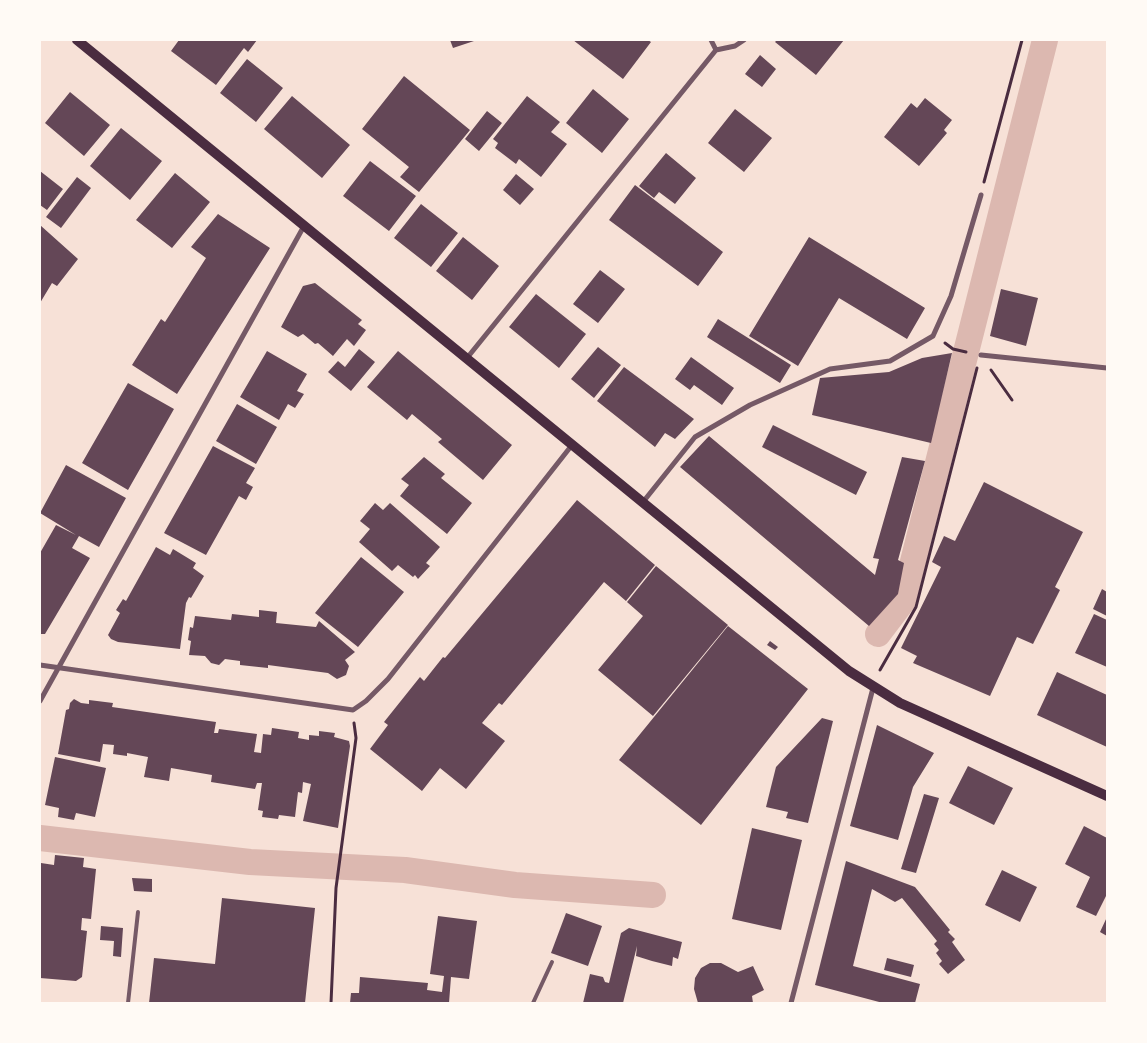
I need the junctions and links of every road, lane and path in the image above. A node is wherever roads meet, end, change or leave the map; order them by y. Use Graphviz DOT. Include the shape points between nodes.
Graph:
graph roads {
  1 [pos="77,40"];
  2 [pos="711,40"];
  3 [pos="744,40"];
  4 [pos="1022,40"];
  5 [pos="716,50"];
  6 [pos="981,195"];
  7 [pos="304,225"];
  8 [pos="981,355"];
  9 [pos="467,358"];
  10 [pos="1107,368"];
  11 [pos="1012,400"];
  12 [pos="572,444"];
  13 [pos="643,502"];
  14 [pos="40,666"];
  15 [pos="57,668"];
  16 [pos="873,688"];
  17 [pos="40,701"];
  18 [pos="353,710"];
  19 [pos="1107,796"];
  20 [pos="138,912"];
  21 [pos="552,962"];
  22 [pos="128,1003"];
  23 [pos="331,1003"];
  24 [pos="533,1003"];
  25 [pos="790,1003"];
  1 -- 7 [label="main road"];
  2 -- 5 [label="street"];
  3 -- 5 [label="street" via="735,46"];
  4 -- 6 [label="path"];
  5 -- 9 [label="street"];
  6 -- 13 [label="street" via="951,296 933,336 890,361 830,369 750,405 695,437"];
  7 -- 9 [label="main road"];
  7 -- 15 [label="street"];
  8 -- 10 [label="street"];
  8 -- 11 [label="path"];
  8 -- 16 [label="path" via="916,607"];
  9 -- 12 [label="main road"];
  12 -- 13 [label="main road"];
  12 -- 18 [label="street" via="388,679"];
  13 -- 16 [label="main road"];
  14 -- 15 [label="street"];
  15 -- 17 [label="street"];
  15 -- 18 [label="street"];
  16 -- 19 [label="main road"];
  16 -- 25 [label="street"];
  18 -- 23 [label="path" via="356,738 336,888"];
  20 -- 22 [label="lane"];
  21 -- 24 [label="lane"];
}
